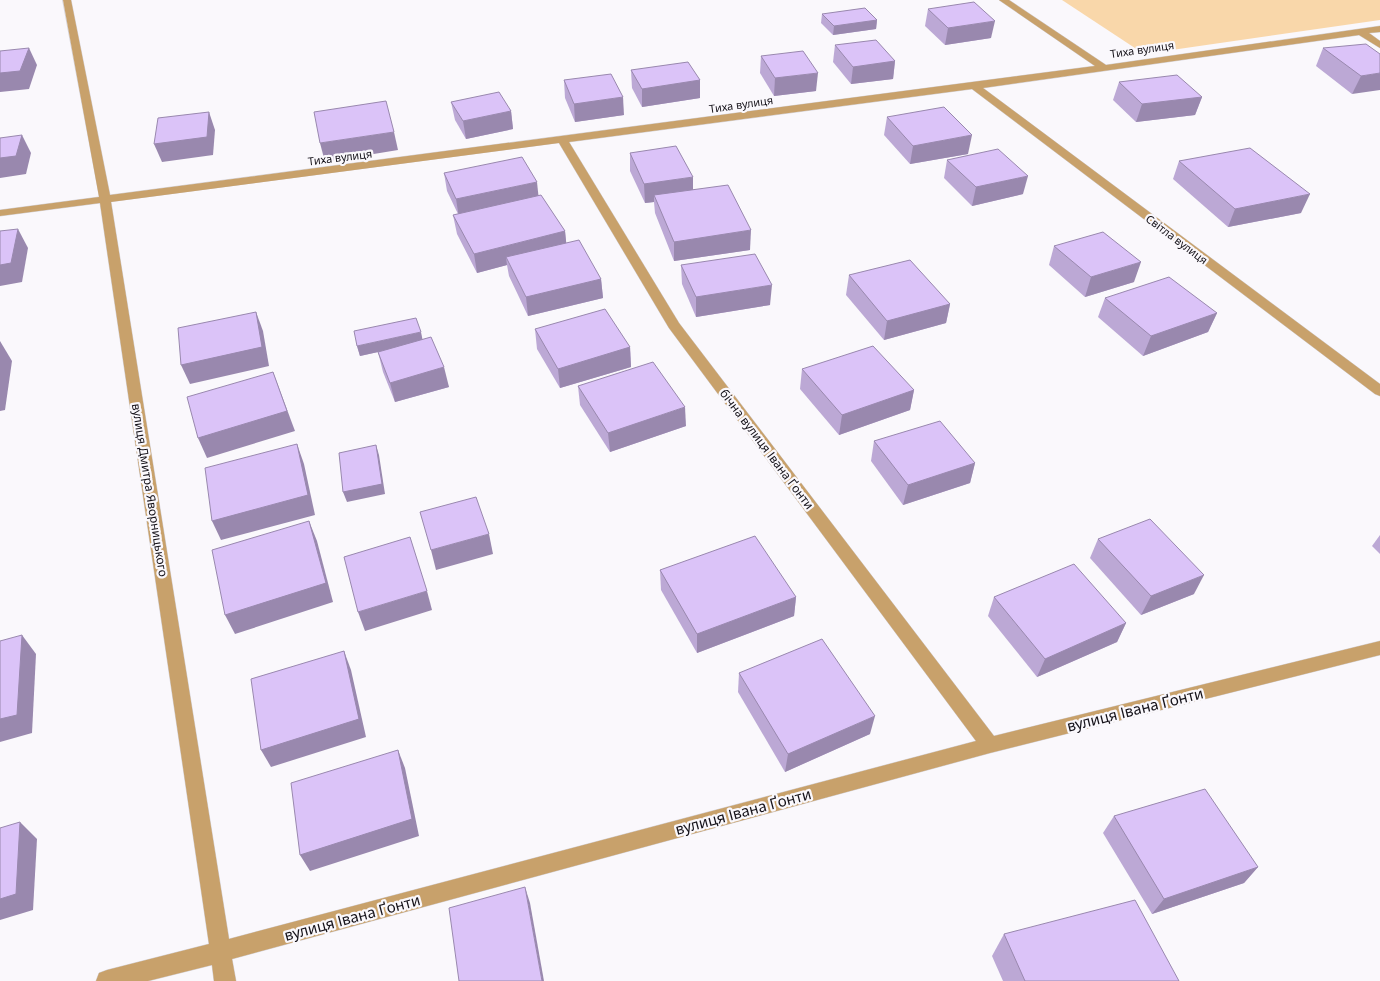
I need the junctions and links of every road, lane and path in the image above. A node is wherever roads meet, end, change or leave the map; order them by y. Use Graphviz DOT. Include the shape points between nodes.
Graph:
graph roads {
  1 [pos="67,0"];
  2 [pos="1003,0"];
  3 [pos="1380,29"];
  4 [pos="1360,32"];
  5 [pos="1380,45"];
  6 [pos="1103,67"];
  7 [pos="974,86"];
  8 [pos="563,141"];
  9 [pos="105,200"];
  10 [pos="0,213"];
  11 [pos="1380,391"];
  12 [pos="1380,648"];
  13 [pos="990,745"];
  14 [pos="220,952"];
  15 [pos="108,981"];
  16 [pos="225,981"];
  1 -- 9 [label="street, вулиця Дмитра Яворницького"];
  2 -- 6 [label="street"];
  3 -- 4 [label="street, Тиха вулиця"];
  4 -- 5 [label="street"];
  4 -- 6 [label="street, Тиха вулиця"];
  6 -- 7 [label="street, Тиха вулиця"];
  7 -- 8 [label="street, Тиха вулиця"];
  7 -- 11 [label="street, Світла вулиця"];
  8 -- 9 [label="street, Тиха вулиця"];
  8 -- 13 [label="street, бічна вулиця Івана Ґонти" via="674,325"];
  9 -- 10 [label="street, Тиха вулиця"];
  9 -- 14 [label="street, вулиця Дмитра Яворницького"];
  12 -- 13 [label="street, вулиця Івана Ґонти"];
  13 -- 14 [label="street, вулиця Івана Ґонти"];
  14 -- 15 [label="street, вулиця Івана Ґонти"];
  14 -- 16 [label="street, вулиця Дмитра Яворницького"];
}
